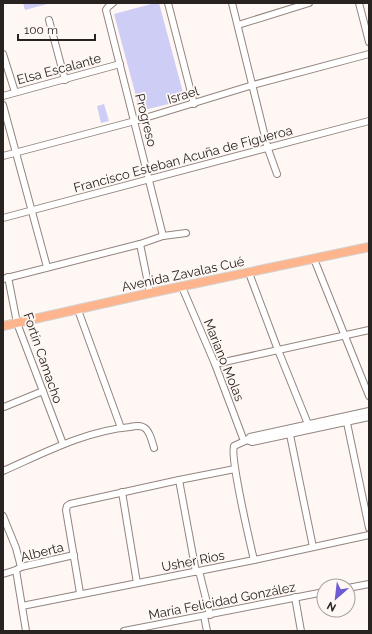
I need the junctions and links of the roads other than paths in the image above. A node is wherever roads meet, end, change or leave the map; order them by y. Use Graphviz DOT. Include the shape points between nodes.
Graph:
graph roads {
  1 [pos="113,3"];
  2 [pos="168,3"];
  3 [pos="232,3"];
  4 [pos="309,3"];
  5 [pos="360,3"];
  6 [pos="49,20"];
  7 [pos="238,26"];
  8 [pos="369,42"];
  9 [pos="3,54"];
  10 [pos="369,54"];
  11 [pos="120,64"];
  12 [pos="65,80"];
  13 [pos="253,85"];
  14 [pos="15,92"];
  15 [pos="3,96"];
  16 [pos="194,104"];
  17 [pos="3,105"];
  18 [pos="135,121"];
  19 [pos="369,121"];
  20 [pos="268,149"];
  21 [pos="15,152"];
  22 [pos="3,156"];
  23 [pos="277,174"];
  24 [pos="150,179"];
  25 [pos="32,210"];
  26 [pos="3,218"];
  27 [pos="186,233"];
  28 [pos="163,236"];
  29 [pos="140,244"];
  30 [pos="369,246"];
  31 [pos="314,259"];
  32 [pos="47,267"];
  33 [pos="249,273"];
  34 [pos="6,278"];
  35 [pos="182,287"];
  36 [pos="150,293"];
  37 [pos="78,310"];
  38 [pos="17,323"];
  39 [pos="3,326"];
  40 [pos="369,330"];
  41 [pos="344,336"];
  42 [pos="278,350"];
  43 [pos="215,364"];
  44 [pos="43,391"];
  45 [pos="369,396"];
  46 [pos="4,407"];
  47 [pos="369,412"];
  48 [pos="369,417"];
  49 [pos="347,419"];
  50 [pos="310,427"];
  51 [pos="122,428"];
  52 [pos="290,431"];
  53 [pos="246,441"];
  54 [pos="63,444"];
  55 [pos="154,448"];
  56 [pos="235,469"];
  57 [pos="3,471"];
  58 [pos="179,480"];
  59 [pos="122,492"];
  60 [pos="3,516"];
  61 [pos="369,528"];
  62 [pos="369,535"];
  63 [pos="313,547"];
  64 [pos="74,555"];
  65 [pos="254,560"];
  66 [pos="18,568"];
  67 [pos="197,571"];
  68 [pos="3,574"];
  69 [pos="137,583"];
  70 [pos="369,584"];
  71 [pos="356,586"];
  72 [pos="316,593"];
  73 [pos="80,594"];
  74 [pos="295,597"];
  75 [pos="22,606"];
  76 [pos="207,616"];
  77 [pos="26,631"];
  78 [pos="124,631"];
  79 [pos="207,631"];
  80 [pos="300,631"];
  1 -- 11 [label="street, Progreso" via="106,8"];
  2 -- 16 [label="street"];
  3 -- 7 [label="street"];
  4 -- 7 [label="street"];
  5 -- 8 [label="street"];
  6 -- 12 [label="street"];
  7 -- 13 [label="street"];
  9 -- 14 [label="street"];
  10 -- 13 [label="street, Israel"];
  11 -- 12 [label="street, Elsa Escalante"];
  11 -- 18 [label="street, Progreso"];
  12 -- 14 [label="street, Elsa Escalante"];
  13 -- 16 [label="street, Israel"];
  13 -- 20 [label="street"];
  14 -- 15 [label="street, Elsa Escalante"];
  16 -- 18 [label="street, Israel"];
  17 -- 21 [label="street"];
  18 -- 21 [label="street, Israel"];
  18 -- 24 [label="street, Progreso"];
  19 -- 20 [label="street, Francisco Esteban Acuña de Figueroa"];
  20 -- 23 [label="street"];
  20 -- 24 [label="street, Francisco Esteban Acuña de Figueroa"];
  21 -- 22 [label="street, Israel"];
  21 -- 25 [label="street"];
  24 -- 25 [label="street, Francisco Esteban Acuña de Figueroa"];
  24 -- 28 [label="street, Progreso"];
  25 -- 26 [label="street, Francisco Esteban Acuña de Figueroa"];
  25 -- 32 [label="street"];
  27 -- 28 [label="street"];
  28 -- 29 [label="street"];
  29 -- 32 [label="street"];
  29 -- 36 [label="street"];
  30 -- 31 [label="main road, Avenida Zavalas Cué"];
  31 -- 33 [label="main road, Avenida Zavalas Cué"];
  31 -- 41 [label="street"];
  32 -- 34 [label="street"];
  33 -- 35 [label="main road, Avenida Zavalas Cué"];
  33 -- 42 [label="street"];
  34 -- 38 [label="street, Fortín Camacho"];
  35 -- 36 [label="main road, Avenida Zavalas Cué"];
  35 -- 43 [label="street, Mariano Molas"];
  36 -- 37 [label="main road, Avenida Zavalas Cué"];
  37 -- 38 [label="main road, Avenida Zavalas Cué"];
  37 -- 51 [label="street"];
  38 -- 39 [label="main road, Avenida Zavalas Cué"];
  38 -- 44 [label="street, Fortín Camacho"];
  40 -- 41 [label="street"];
  41 -- 42 [label="street"];
  41 -- 45 [label="street"];
  42 -- 43 [label="street"];
  42 -- 50 [label="street"];
  43 -- 53 [label="street, Mariano Molas"];
  44 -- 46 [label="street"];
  44 -- 54 [label="street, Fortín Camacho"];
  47 -- 49 [label="street"];
  48 -- 49 [label="street"];
  49 -- 50 [label="street"];
  49 -- 61 [label="street"];
  50 -- 52 [label="street"];
  51 -- 54 [label="street"];
  51 -- 55 [label="street" via="144,427"];
  52 -- 53 [label="street" via="250,437"];
  52 -- 63 [label="street"];
  53 -- 56 [label="street" via="234,446 232,450"];
  54 -- 57 [label="street"];
  56 -- 58 [label="street"];
  56 -- 65 [label="street"];
  58 -- 59 [label="street"];
  58 -- 67 [label="street"];
  59 -- 64 [label="street" via="67,506"];
  59 -- 69 [label="street"];
  60 -- 66 [label="street" via="16,548"];
  62 -- 63 [label="street, Usher Rios"];
  63 -- 65 [label="street, Usher Rios"];
  64 -- 66 [label="street, Alberta"];
  64 -- 73 [label="street"];
  65 -- 67 [label="street, Usher Rios"];
  66 -- 68 [label="street, Alberta"];
  66 -- 75 [label="street"];
  67 -- 69 [label="street, Usher Rios"];
  67 -- 76 [label="street"];
  69 -- 73 [label="street, Usher Rios"];
  70 -- 71 [label="street"];
  72 -- 74 [label="street, María Felicidad González"];
  73 -- 75 [label="street, Usher Rios"];
  74 -- 76 [label="street, María Felicidad González"];
  74 -- 80 [label="street"];
  75 -- 77 [label="street"];
  76 -- 78 [label="street, María Felicidad González"];
  76 -- 79 [label="street"];
}
